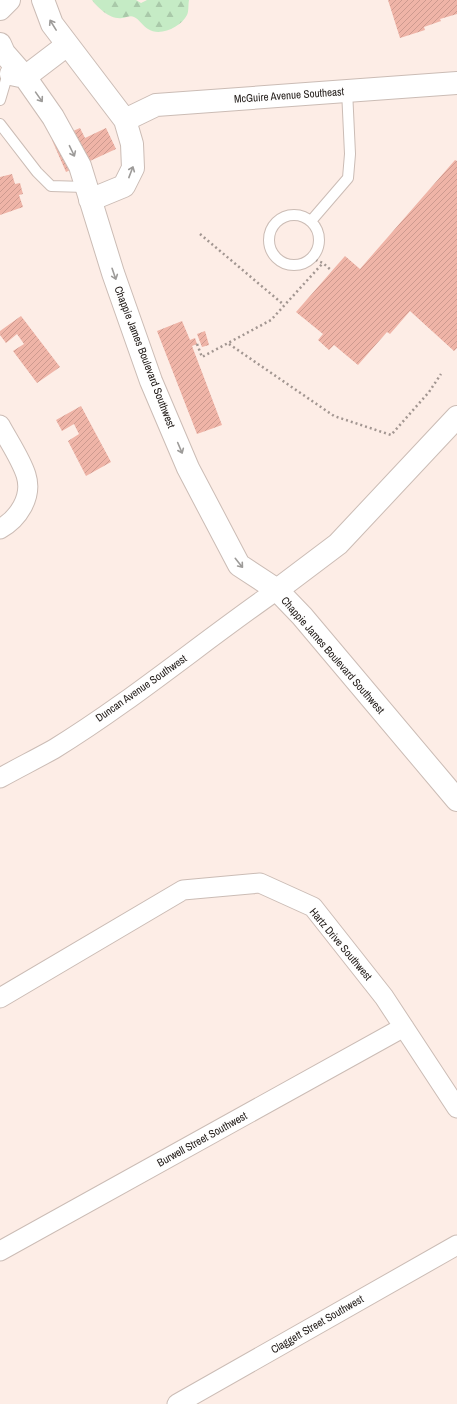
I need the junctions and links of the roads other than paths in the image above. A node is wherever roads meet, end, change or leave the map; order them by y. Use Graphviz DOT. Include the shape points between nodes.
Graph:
graph roads {
  1 [pos="9,0"];
  2 [pos="43,0"];
  3 [pos="0,9"];
  4 [pos="0,44"];
  5 [pos="67,45"];
  6 [pos="11,74"];
  7 [pos="457,83"];
  8 [pos="347,90"];
  9 [pos="0,100"];
  10 [pos="126,120"];
  11 [pos="0,124"];
  12 [pos="88,194"];
  13 [pos="311,221"];
  14 [pos="457,417"];
  15 [pos="0,425"];
  16 [pos="0,529"];
  17 [pos="277,590"];
  18 [pos="0,778"];
  19 [pos="457,800"];
  20 [pos="0,998"];
  21 [pos="404,1027"];
  22 [pos="457,1108"];
  23 [pos="457,1245"];
  24 [pos="0,1251"];
  25 [pos="177,1404"];
  1 -- 3 [label="street"];
  5 -- 2 [label="street, one-way" via="50,19"];
  4 -- 6 [label="street, Chappie James Boulevard Southwest" via="7,57"];
  5 -- 6 [label="street"];
  5 -- 10 [label="street"];
  6 -- 9 [label="lane"];
  6 -- 12 [label="street, Chappie James Boulevard Southwest, one-way" via="64,135 80,166"];
  7 -- 8 [label="street, McGuire Avenue Southeast"];
  8 -- 10 [label="street, McGuire Avenue Southeast" via="156,105"];
  8 -- 13 [label="lane" via="350,154 348,178"];
  12 -- 10 [label="street, one-way" via="124,186 134,168"];
  11 -- 12 [label="lane" via="51,186"];
  12 -- 17 [label="street, Chappie James Boulevard Southwest, one-way" via="151,381 188,468 239,565"];
  13 -- 13 [label="lane" via="316,228 319,242 317,250 311,258 298,264 283,262 273,252 270,237 272,228 280,219 288,216 302,216"];
  14 -- 17 [label="street" via="338,544"];
  15 -- 16 [label="street" via="26,475 27,486 26,497 17,516"];
  17 -- 18 [label="street, Duncan Avenue Southwest" via="148,685 54,749"];
  17 -- 19 [label="street, Chappie James Boulevard Southwest" via="302,616"];
  20 -- 21 [label="street, Hartz Drive Southwest" via="183,890 260,883 313,907 384,997"];
  21 -- 22 [label="street, Hartz Drive Southwest"];
  21 -- 24 [label="street, Burwell Street Southwest"];
  23 -- 25 [label="street, Claggett Street Southwest"];
}
